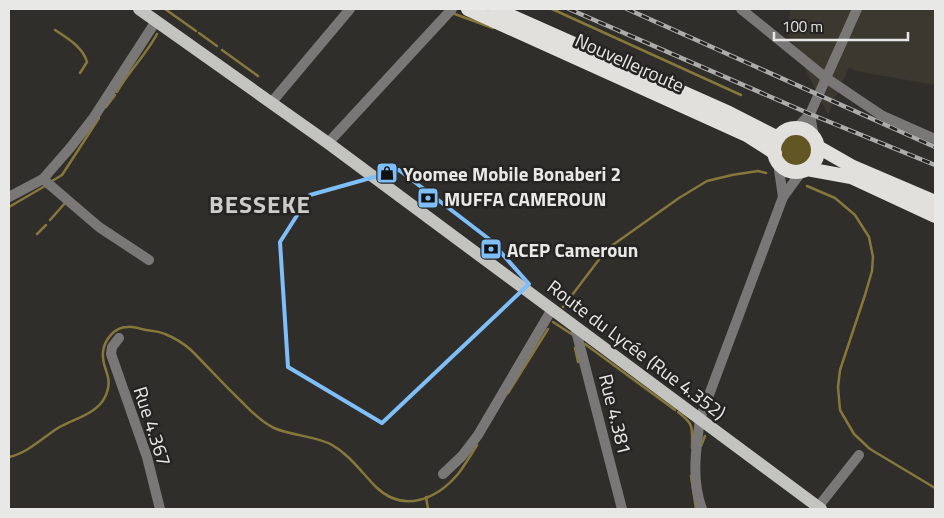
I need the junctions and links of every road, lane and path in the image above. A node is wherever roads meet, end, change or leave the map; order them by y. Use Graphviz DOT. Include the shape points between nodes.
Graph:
graph roads {
  1 [pos="139,9"];
  2 [pos="350,9"];
  3 [pos="452,9"];
  4 [pos="468,9"];
  5 [pos="495,9"];
  6 [pos="741,9"];
  7 [pos="857,9"];
  8 [pos="156,21"];
  9 [pos="826,78"];
  10 [pos="271,103"];
  11 [pos="810,114"];
  12 [pos="796,129"];
  13 [pos="778,138"];
  14 [pos="935,139"];
  15 [pos="328,143"];
  16 [pos="816,143"];
  17 [pos="777,158"];
  18 [pos="804,170"];
  19 [pos="43,180"];
  20 [pos="9,197"];
  21 [pos="783,197"];
  22 [pos="935,202"];
  23 [pos="935,216"];
  24 [pos="150,260"];
  25 [pos="552,309"];
  26 [pos="575,326"];
  27 [pos="119,338"];
  28 [pos="700,419"];
  29 [pos="859,455"];
  30 [pos="443,474"];
  31 [pos="820,508"];
  32 [pos="160,509"];
  33 [pos="622,509"];
  34 [pos="702,509"];
  1 -- 8 [label="main road, Route du Lycée (Rue 4.352)"];
  2 -- 10 [label="street"];
  3 -- 15 [label="street"];
  4 -- 17 [label="highway, Nouvelle route" via="747,135"];
  5 -- 13 [label="highway, Nouvelle route"];
  6 -- 9 [label="street"];
  7 -- 9 [label="street"];
  8 -- 10 [label="main road, Route du Lycée (Rue 4.352)"];
  8 -- 19 [label="street" via="94,117"];
  9 -- 11 [label="street"];
  9 -- 14 [label="street" via="881,115"];
  10 -- 15 [label="main road, Route du Lycée (Rue 4.352)"];
  11 -- 12 [label="street"];
  11 -- 16 [label="street"];
  12 -- 13 [label="highway" via="786,131"];
  12 -- 16 [label="highway" via="806,131"];
  13 -- 17 [label="highway"];
  15 -- 25 [label="main road, Route du Lycée (Rue 4.352)"];
  16 -- 18 [label="highway" via="817,158"];
  16 -- 22 [label="highway" via="853,167"];
  17 -- 18 [label="highway" via="786,170"];
  17 -- 21 [label="street"];
  18 -- 21 [label="street"];
  18 -- 23 [label="highway" via="851,177"];
  19 -- 20 [label="street"];
  19 -- 24 [label="street" via="99,227"];
  21 -- 28 [label="street"];
  25 -- 26 [label="main road, Route du Lycée (Rue 4.352)"];
  25 -- 30 [label="street" via="478,435"];
  26 -- 28 [label="main road, Route du Lycée (Rue 4.352)"];
  26 -- 33 [label="street, Rue 4.381"];
  27 -- 32 [label="street, Rue 4.367" via="111,354 147,456"];
  28 -- 31 [label="main road, Route du Lycée (Rue 4.352)"];
  28 -- 34 [label="street" via="695,482"];
  29 -- 31 [label="street"];
}
